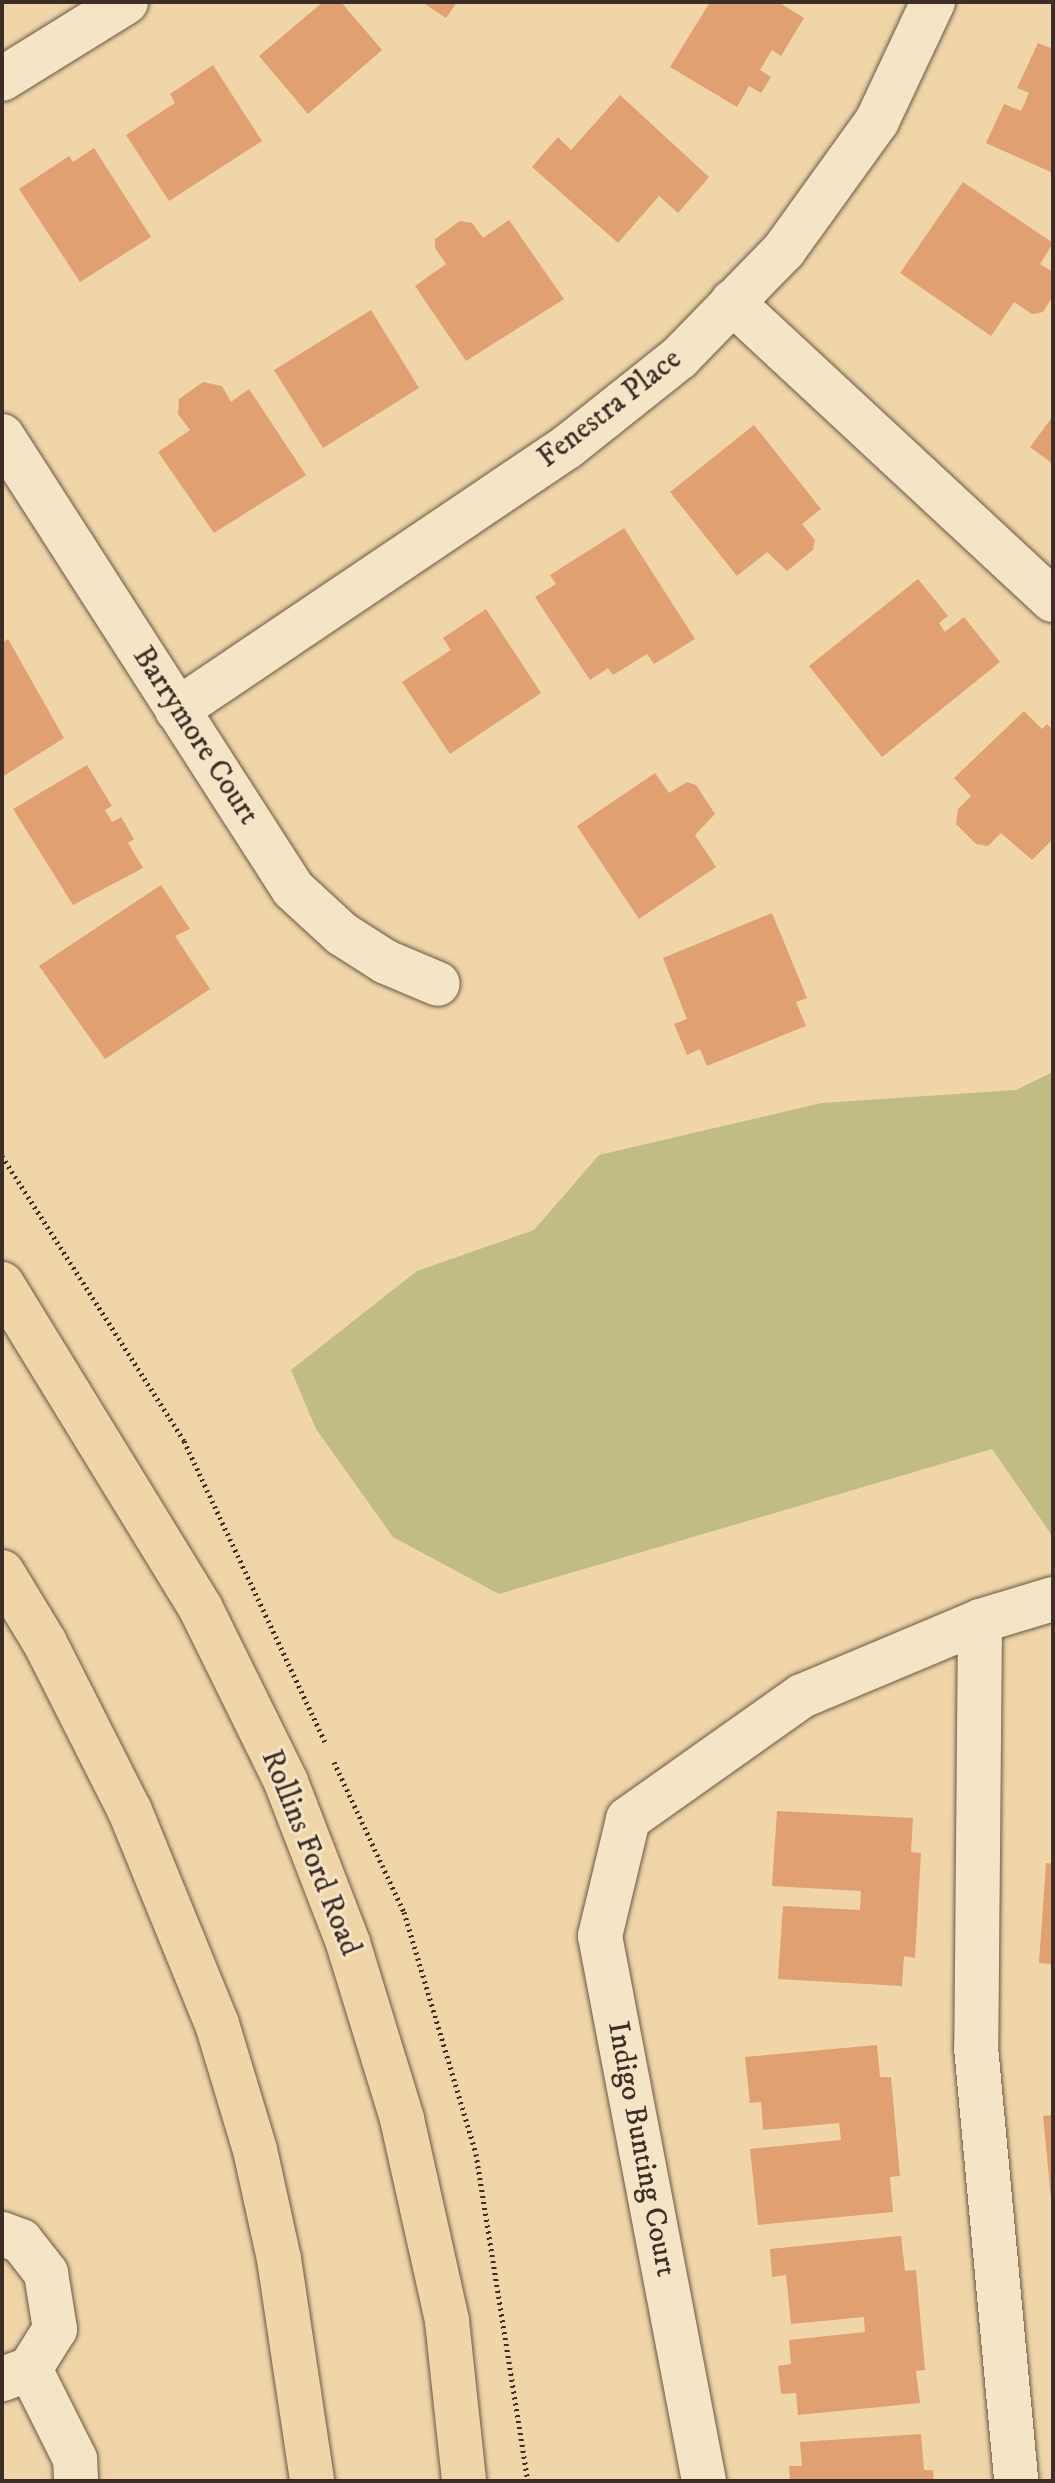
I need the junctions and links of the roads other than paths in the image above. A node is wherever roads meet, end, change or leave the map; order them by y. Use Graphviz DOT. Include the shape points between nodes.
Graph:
graph roads {
  1 [pos="126,2"];
  2 [pos="933,2"];
  3 [pos="2,79"];
  4 [pos="732,302"];
  5 [pos="2,436"];
  6 [pos="1053,600"];
  7 [pos="177,710"];
  8 [pos="438,984"];
  9 [pos="2,1284"];
  10 [pos="2,1572"];
  11 [pos="1053,1599"];
  12 [pos="980,1621"];
  13 [pos="2,2234"];
  14 [pos="16,2374"];
  15 [pos="76,2481"];
  16 [pos="312,2481"];
  17 [pos="464,2481"];
  18 [pos="704,2481"];
  19 [pos="1016,2481"];
  1 -- 3 [label="street"];
  2 -- 4 [label="street, Fenestra Place" via="877,121 784,250"];
  4 -- 6 [label="street"];
  4 -- 7 [label="street, Fenestra Place" via="679,358 567,447"];
  5 -- 7 [label="street, Barrymore Court"];
  7 -- 8 [label="street, Barrymore Court" via="293,889 342,934 386,962"];
  9 -- 17 [label="main road, Rollins Ford Road" via="201,1609 286,1782 348,1943 402,2119 447,2321"];
  10 -- 16 [label="main road" via="45,1643 130,1811 217,2024 255,2150 279,2259"];
  11 -- 12 [label="street"];
  12 -- 18 [label="street, Indigo Bunting Court" via="802,1696 628,1819 600,1936"];
  12 -- 19 [label="street" via="976,2047"];
  13 -- 14 [label="street" via="21,2241 46,2273 55,2329"];
  14 -- 15 [label="street" via="75,2459"];
}
